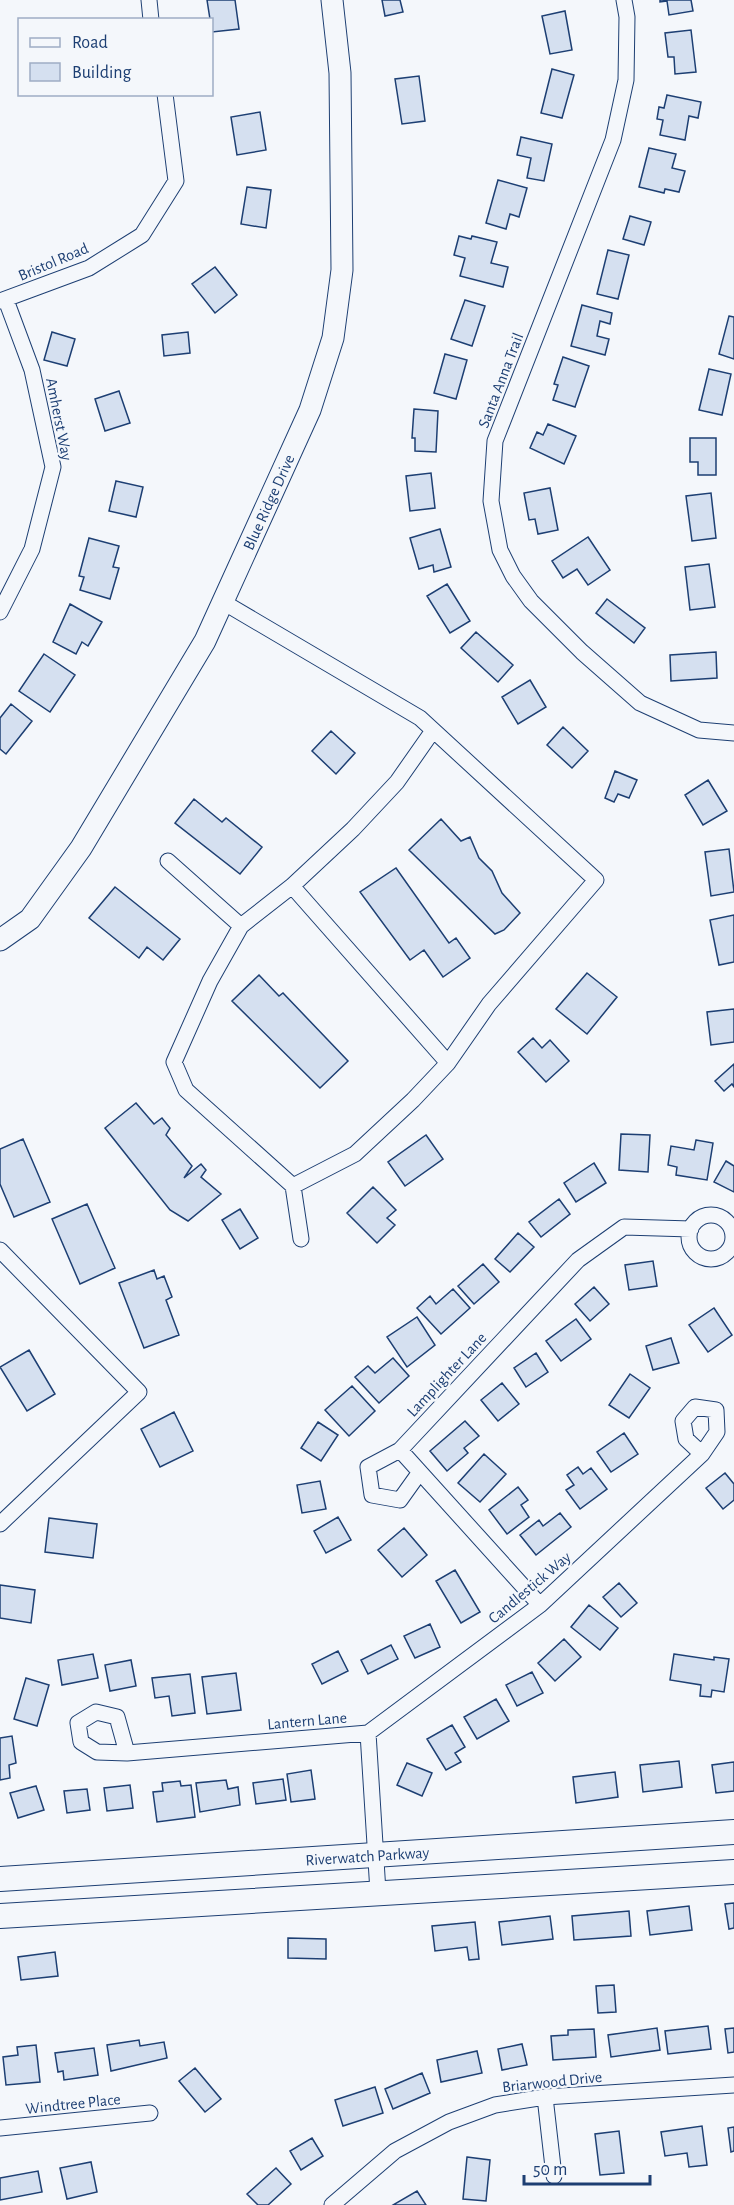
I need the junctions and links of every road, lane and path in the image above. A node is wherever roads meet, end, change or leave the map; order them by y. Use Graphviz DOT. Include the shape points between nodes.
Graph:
graph roads {
  1 [pos="149,0"];
  2 [pos="332,0"];
  3 [pos="624,0"];
  4 [pos="151,18"];
  5 [pos="165,96"];
  6 [pos="3,301"];
  7 [pos="222,602"];
  8 [pos="0,612"];
  9 [pos="432,732"];
  10 [pos="734,733"];
  11 [pos="168,861"];
  12 [pos="292,885"];
  13 [pos="242,926"];
  14 [pos="0,940"];
  15 [pos="448,1064"];
  16 [pos="293,1186"];
  17 [pos="691,1229"];
  18 [pos="301,1239"];
  19 [pos="0,1250"];
  20 [pos="400,1450"];
  21 [pos="702,1454"];
  22 [pos="420,1472"];
  23 [pos="0,1524"];
  24 [pos="540,1605"];
  25 [pos="368,1733"];
  26 [pos="127,1754"];
  27 [pos="734,1832"];
  28 [pos="374,1856"];
  29 [pos="734,1872"];
  30 [pos="0,1879"];
  31 [pos="378,1892"];
  32 [pos="0,1916"];
  33 [pos="734,2085"];
  34 [pos="545,2097"];
  35 [pos="150,2113"];
  36 [pos="0,2128"];
  37 [pos="555,2176"];
  38 [pos="333,2205"];
  1 -- 4 [label="street"];
  2 -- 7 [label="street, Blue Ridge Drive" via="340,72 343,195 342,270 333,338 310,410"];
  3 -- 10 [label="street, Santa Anna Trail" via="626,81 613,140 495,441 491,501 500,550 513,576 531,601 582,652 640,703 699,730"];
  5 -- 6 [label="street, Bristol Road" via="176,181 142,235 88,268"];
  6 -- 8 [label="street, Amherst Way" via="32,370 53,467 32,549"];
  7 -- 9 [label="street" via="420,718"];
  7 -- 14 [label="street, Blue Ridge Drive" via="205,641 81,848 30,919"];
  9 -- 12 [label="street" via="397,782"];
  9 -- 15 [label="street" via="596,880 489,1004"];
  11 -- 13 [label="street"];
  12 -- 13 [label="street"];
  12 -- 15 [label="street"];
  13 -- 16 [label="street" via="210,981 174,1062 186,1090"];
  15 -- 16 [label="street" via="355,1154"];
  16 -- 18 [label="street"];
  17 -- 20 [label="street, Lamplighter Lane" via="624,1227 578,1260"];
  19 -- 23 [label="street" via="139,1392"];
  20 -- 22 [label="street"];
  20 -- 22 [label="street, Lamplighter Lane" via="368,1467 372,1495 400,1500"];
  21 -- 24 [label="street, Candlestick Way"];
  22 -- 24 [label="street"];
  24 -- 25 [label="street, Candlestick Way"];
  25 -- 26 [label="street, Lantern Lane"];
  25 -- 28 [label="street, Lantern Lane"];
  27 -- 28 [label="main road, Riverwatch Parkway"];
  28 -- 30 [label="main road, Riverwatch Parkway"];
  28 -- 31 [label="street, Lantern Lane"];
  29 -- 31 [label="main road"];
  31 -- 32 [label="main road"];
  33 -- 34 [label="street, Briarwood Drive"];
  34 -- 37 [label="street"];
  34 -- 38 [label="street, Briarwood Drive" via="495,2105 449,2122 395,2151"];
  35 -- 36 [label="street, Windtree Place"];
}
